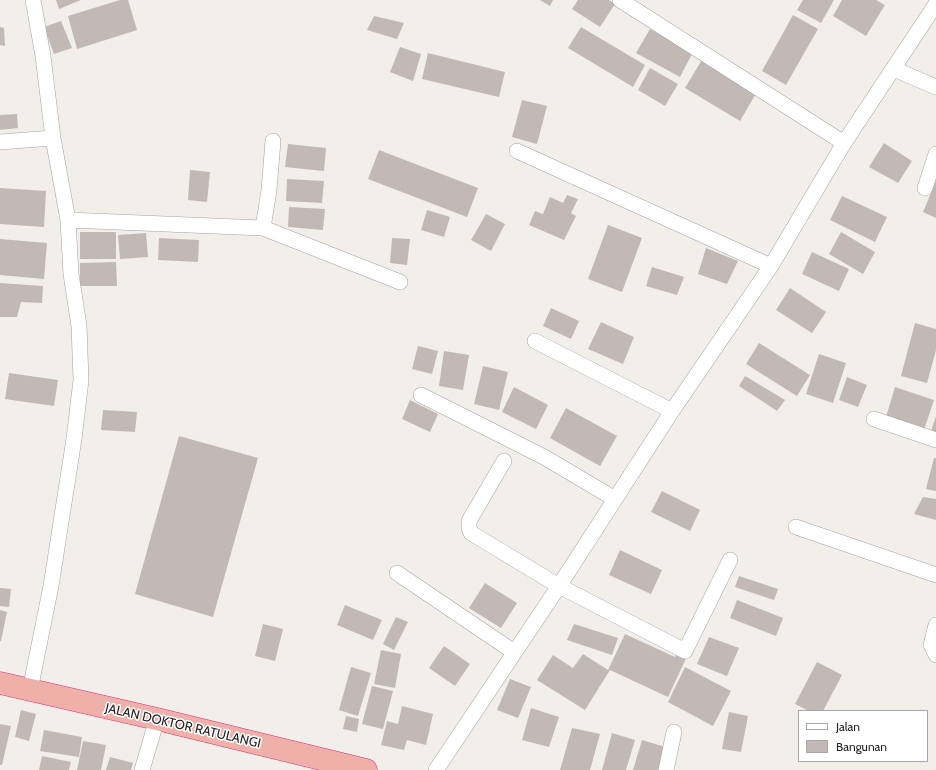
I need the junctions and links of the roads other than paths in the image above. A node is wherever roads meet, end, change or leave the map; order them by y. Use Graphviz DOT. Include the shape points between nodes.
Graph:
graph roads {
  1 [pos="33,0"];
  2 [pos="620,0"];
  3 [pos="936,4"];
  4 [pos="894,69"];
  5 [pos="936,87"];
  6 [pos="53,138"];
  7 [pos="273,141"];
  8 [pos="0,142"];
  9 [pos="844,143"];
  10 [pos="517,151"];
  11 [pos="936,154"];
  12 [pos="925,188"];
  13 [pos="68,220"];
  14 [pos="262,228"];
  15 [pos="771,266"];
  16 [pos="400,282"];
  17 [pos="535,341"];
  18 [pos="422,395"];
  19 [pos="672,411"];
  20 [pos="874,419"];
  21 [pos="936,440"];
  22 [pos="504,461"];
  23 [pos="615,499"];
  24 [pos="796,527"];
  25 [pos="730,560"];
  26 [pos="397,573"];
  27 [pos="936,575"];
  28 [pos="559,586"];
  29 [pos="936,625"];
  30 [pos="514,652"];
  31 [pos="936,655"];
  32 [pos="0,683"];
  33 [pos="30,690"];
  34 [pos="157,719"];
  35 [pos="674,732"];
  36 [pos="142,770"];
  37 [pos="366,770"];
  38 [pos="436,770"];
  39 [pos="666,770"];
  1 -- 6 [label="street" via="44,56"];
  2 -- 9 [label="street"];
  3 -- 4 [label="street"];
  4 -- 5 [label="street"];
  4 -- 9 [label="street"];
  6 -- 8 [label="street"];
  6 -- 13 [label="street"];
  7 -- 14 [label="street" via="269,190"];
  9 -- 15 [label="street"];
  10 -- 15 [label="street"];
  11 -- 12 [label="street"];
  13 -- 14 [label="street"];
  13 -- 33 [label="street" via="71,274 79,326 81,380 52,586"];
  14 -- 16 [label="street"];
  15 -- 19 [label="street"];
  17 -- 19 [label="street"];
  18 -- 23 [label="street" via="544,458"];
  19 -- 23 [label="street"];
  20 -- 21 [label="street"];
  22 -- 28 [label="street" via="468,528 471,533"];
  23 -- 28 [label="street"];
  24 -- 27 [label="street"];
  25 -- 28 [label="street" via="685,651"];
  26 -- 30 [label="street"];
  28 -- 30 [label="street"];
  29 -- 31 [label="street" via="931,645"];
  30 -- 38 [label="street"];
  32 -- 33 [label="highway, JALAN DOKTOR RATULANGI"];
  33 -- 34 [label="highway, JALAN DOKTOR RATULANGI"];
  34 -- 36 [label="street"];
  34 -- 37 [label="highway, JALAN DOKTOR RATULANGI"];
  35 -- 39 [label="street"];
}
